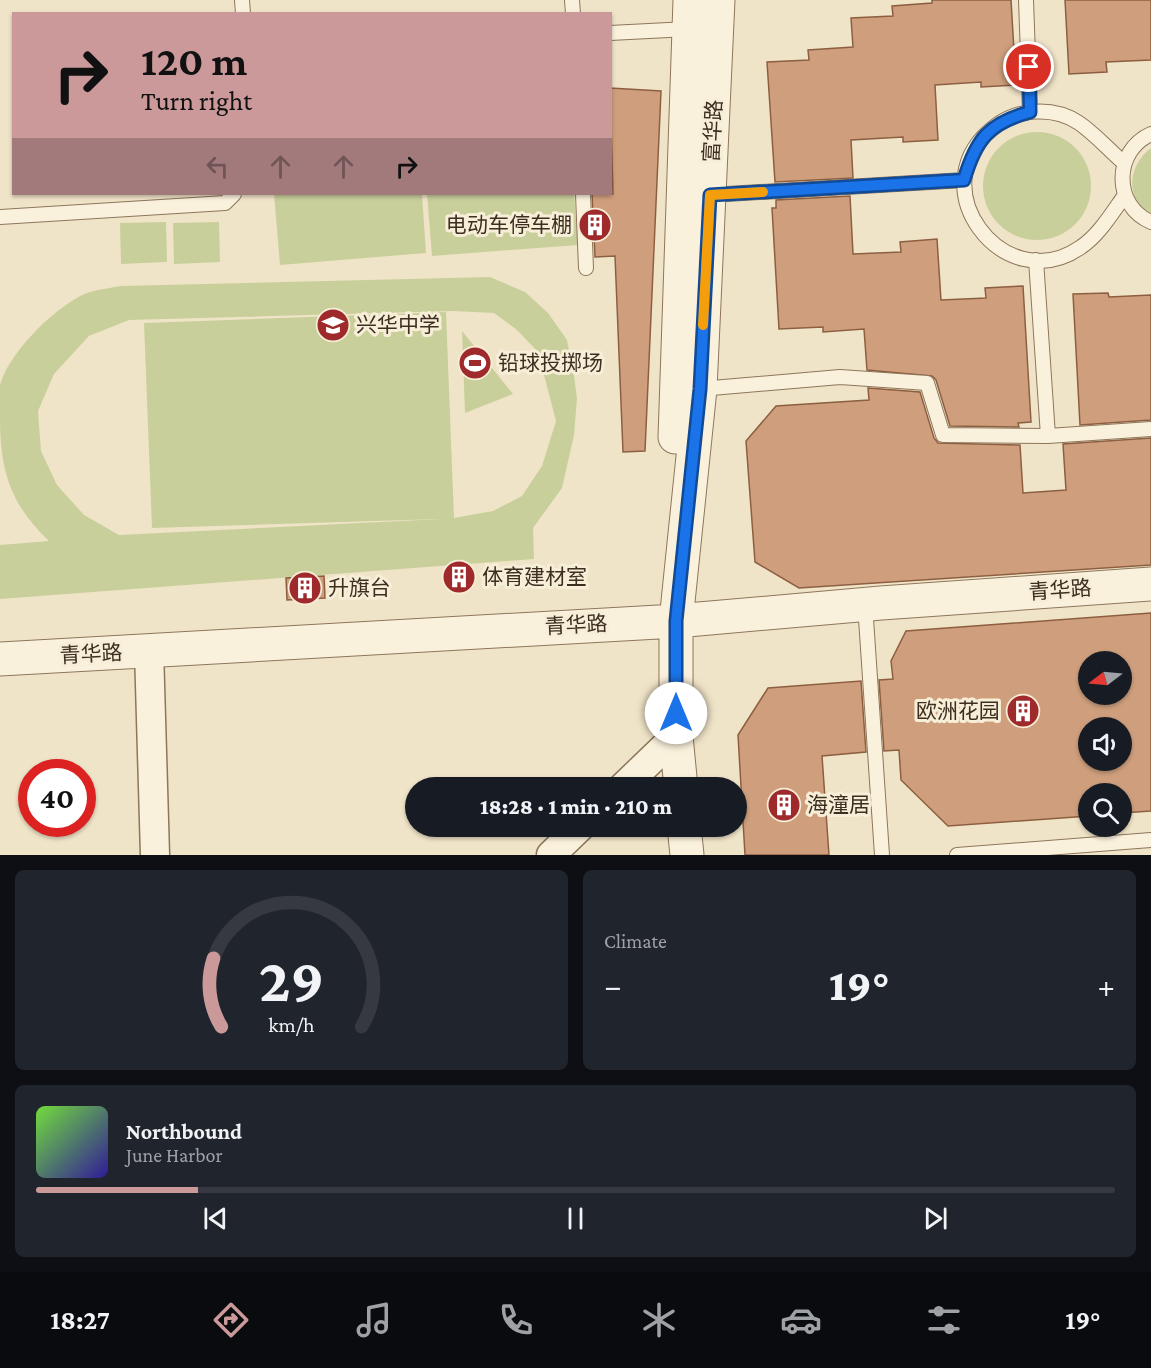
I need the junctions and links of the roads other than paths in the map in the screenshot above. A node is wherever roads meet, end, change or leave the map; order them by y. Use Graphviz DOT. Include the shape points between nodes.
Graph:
graph roads {
  1 [pos="718,0"];
  2 [pos="1026,0"];
  3 [pos="689,14"];
  4 [pos="612,33"];
  5 [pos="1030,112"];
  6 [pos="1151,134"];
  7 [pos="1124,163"];
  8 [pos="964,180"];
  9 [pos="233,195"];
  10 [pos="583,195"];
  11 [pos="710,195"];
  12 [pos="1125,195"];
  13 [pos="0,218"];
  14 [pos="1151,222"];
  15 [pos="1036,260"];
  16 [pos="586,268"];
  17 [pos="700,389"];
  18 [pos="1151,429"];
  19 [pos="1048,436"];
  20 [pos="1151,584"];
  21 [pos="865,604"];
  22 [pos="676,621"];
  23 [pos="149,651"];
  24 [pos="0,659"];
  25 [pos="676,736"];
  26 [pos="633,777"];
  27 [pos="680,777"];
  28 [pos="570,837"];
  29 [pos="685,837"];
  30 [pos="1151,840"];
  31 [pos="155,855"];
  32 [pos="551,855"];
  33 [pos="687,855"];
  34 [pos="882,855"];
  35 [pos="957,855"];
  1 -- 11 [label="street, 富华路"];
  2 -- 5 [label="lane"];
  3 -- 4 [label="lane"];
  3 -- 22 [label="street, 富华路" via="670,580"];
  5 -- 7 [label="lane" via="1056,113 1079,123"];
  5 -- 8 [label="lane" via="1006,119 985,134 971,155"];
  6 -- 7 [label="lane" via="1131,148"];
  7 -- 12 [label="lane"];
  8 -- 11 [label="lane"];
  8 -- 15 [label="lane" via="967,206 985,236 1013,256"];
  9 -- 13 [label="lane" via="225,203"];
  10 -- 16 [label="lane"];
  11 -- 17 [label="street, 富华路"];
  12 -- 14 [label="lane" via="1132,209"];
  12 -- 15 [label="lane" via="1081,248 1059,258"];
  15 -- 19 [label="lane"];
  17 -- 19 [label="lane" via="840,377 927,383 943,435"];
  17 -- 22 [label="street, 富华路"];
  18 -- 19 [label="lane"];
  20 -- 21 [label="street, 青华路"];
  21 -- 22 [label="street, 青华路"];
  21 -- 34 [label="lane"];
  22 -- 23 [label="street, 青华路"];
  22 -- 25 [label="street, 富华路"];
  23 -- 24 [label="street, 青华路"];
  23 -- 31 [label="street"];
  25 -- 26 [label="street"];
  25 -- 27 [label="street, 富华路"];
  28 -- 32 [label="street"];
  29 -- 33 [label="street"];
  30 -- 35 [label="lane"];
}
